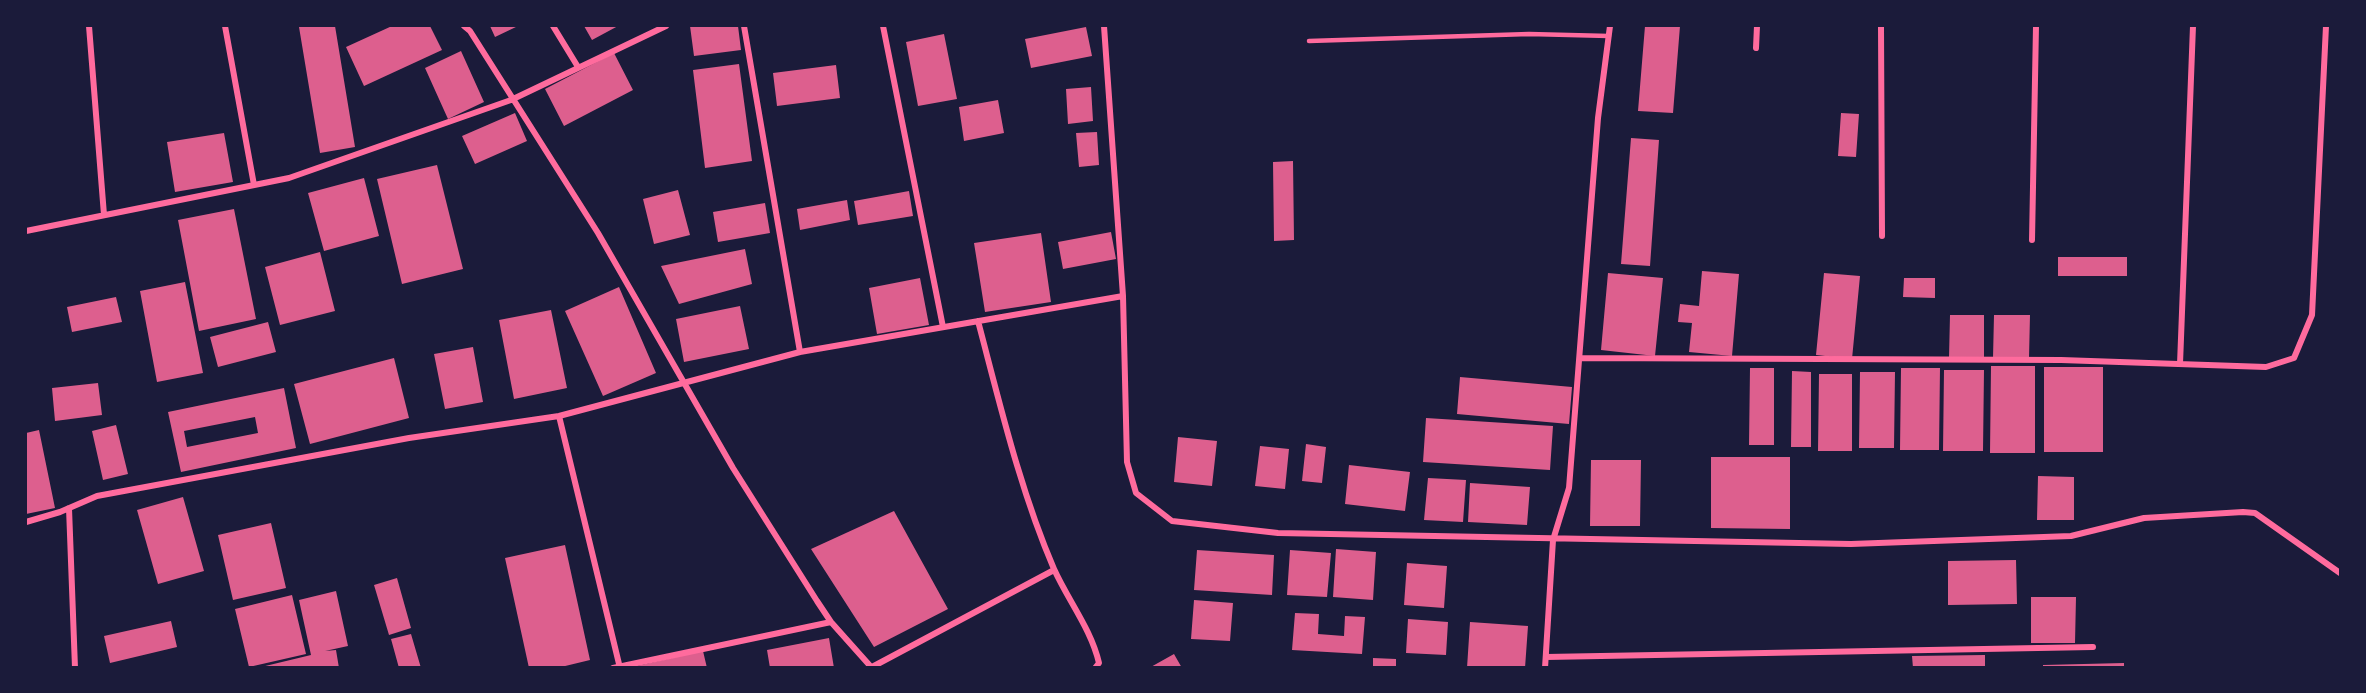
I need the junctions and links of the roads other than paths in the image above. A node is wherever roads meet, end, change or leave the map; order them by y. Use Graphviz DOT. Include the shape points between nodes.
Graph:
graph roads {
  1 [pos="89,26"];
  2 [pos="225,26"];
  3 [pos="464,26"];
  4 [pos="553,26"];
  5 [pos="666,26"];
  6 [pos="744,26"];
  7 [pos="883,26"];
  8 [pos="1104,26"];
  9 [pos="1610,26"];
  10 [pos="1757,26"];
  11 [pos="1881,26"];
  12 [pos="2036,26"];
  13 [pos="2193,26"];
  14 [pos="2326,26"];
  15 [pos="1609,36"];
  16 [pos="1309,41"];
  17 [pos="1756,48"];
  18 [pos="578,67"];
  19 [pos="511,100"];
  20 [pos="254,185"];
  21 [pos="104,215"];
  22 [pos="26,231"];
  23 [pos="1882,236"];
  24 [pos="2032,240"];
  25 [pos="1123,296"];
  26 [pos="978,321"];
  27 [pos="943,327"];
  28 [pos="800,352"];
  29 [pos="1581,358"];
  30 [pos="2180,364"];
  31 [pos="686,384"];
  32 [pos="559,416"];
  33 [pos="69,508"];
  34 [pos="26,522"];
  35 [pos="1553,540"];
  36 [pos="1054,570"];
  37 [pos="2340,573"];
  38 [pos="831,622"];
  39 [pos="2093,647"];
  40 [pos="1546,657"];
  41 [pos="618,667"];
  42 [pos="872,667"];
  43 [pos="75,668"];
  44 [pos="1095,668"];
  45 [pos="1545,668"];
  1 -- 21 [label="street"];
  2 -- 20 [label="street"];
  3 -- 19 [label="street"];
  4 -- 18 [label="street"];
  5 -- 18 [label="street"];
  6 -- 28 [label="street"];
  7 -- 27 [label="street"];
  8 -- 25 [label="street"];
  9 -- 15 [label="street"];
  10 -- 17 [label="street"];
  11 -- 23 [label="street"];
  12 -- 24 [label="street"];
  13 -- 30 [label="street"];
  14 -- 30 [label="street" via="2312,315 2294,358 2266,367"];
  15 -- 16 [label="lane" via="1529,34"];
  15 -- 29 [label="street" via="1598,118"];
  18 -- 19 [label="street"];
  19 -- 20 [label="street" via="289,178"];
  19 -- 31 [label="street" via="598,233"];
  20 -- 21 [label="street"];
  21 -- 22 [label="street"];
  25 -- 26 [label="street"];
  25 -- 35 [label="street" via="1126,462 1136,493 1172,521 1278,533"];
  26 -- 27 [label="street"];
  26 -- 36 [label="street" via="1017,465"];
  27 -- 28 [label="street"];
  28 -- 31 [label="street"];
  29 -- 30 [label="street"];
  29 -- 35 [label="street" via="1569,489"];
  31 -- 32 [label="street"];
  31 -- 38 [label="street" via="733,468"];
  32 -- 33 [label="street" via="409,438 109,494"];
  32 -- 41 [label="street"];
  33 -- 34 [label="street"];
  33 -- 43 [label="street"];
  35 -- 37 [label="street" via="1851,544 2071,536 2144,518 2243,512 2255,513"];
  35 -- 40 [label="street"];
  36 -- 42 [label="street"];
  36 -- 44 [label="street" via="1094,643 1099,663"];
  38 -- 41 [label="street"];
  38 -- 42 [label="street"];
  39 -- 40 [label="street"];
  40 -- 45 [label="street"];
}
